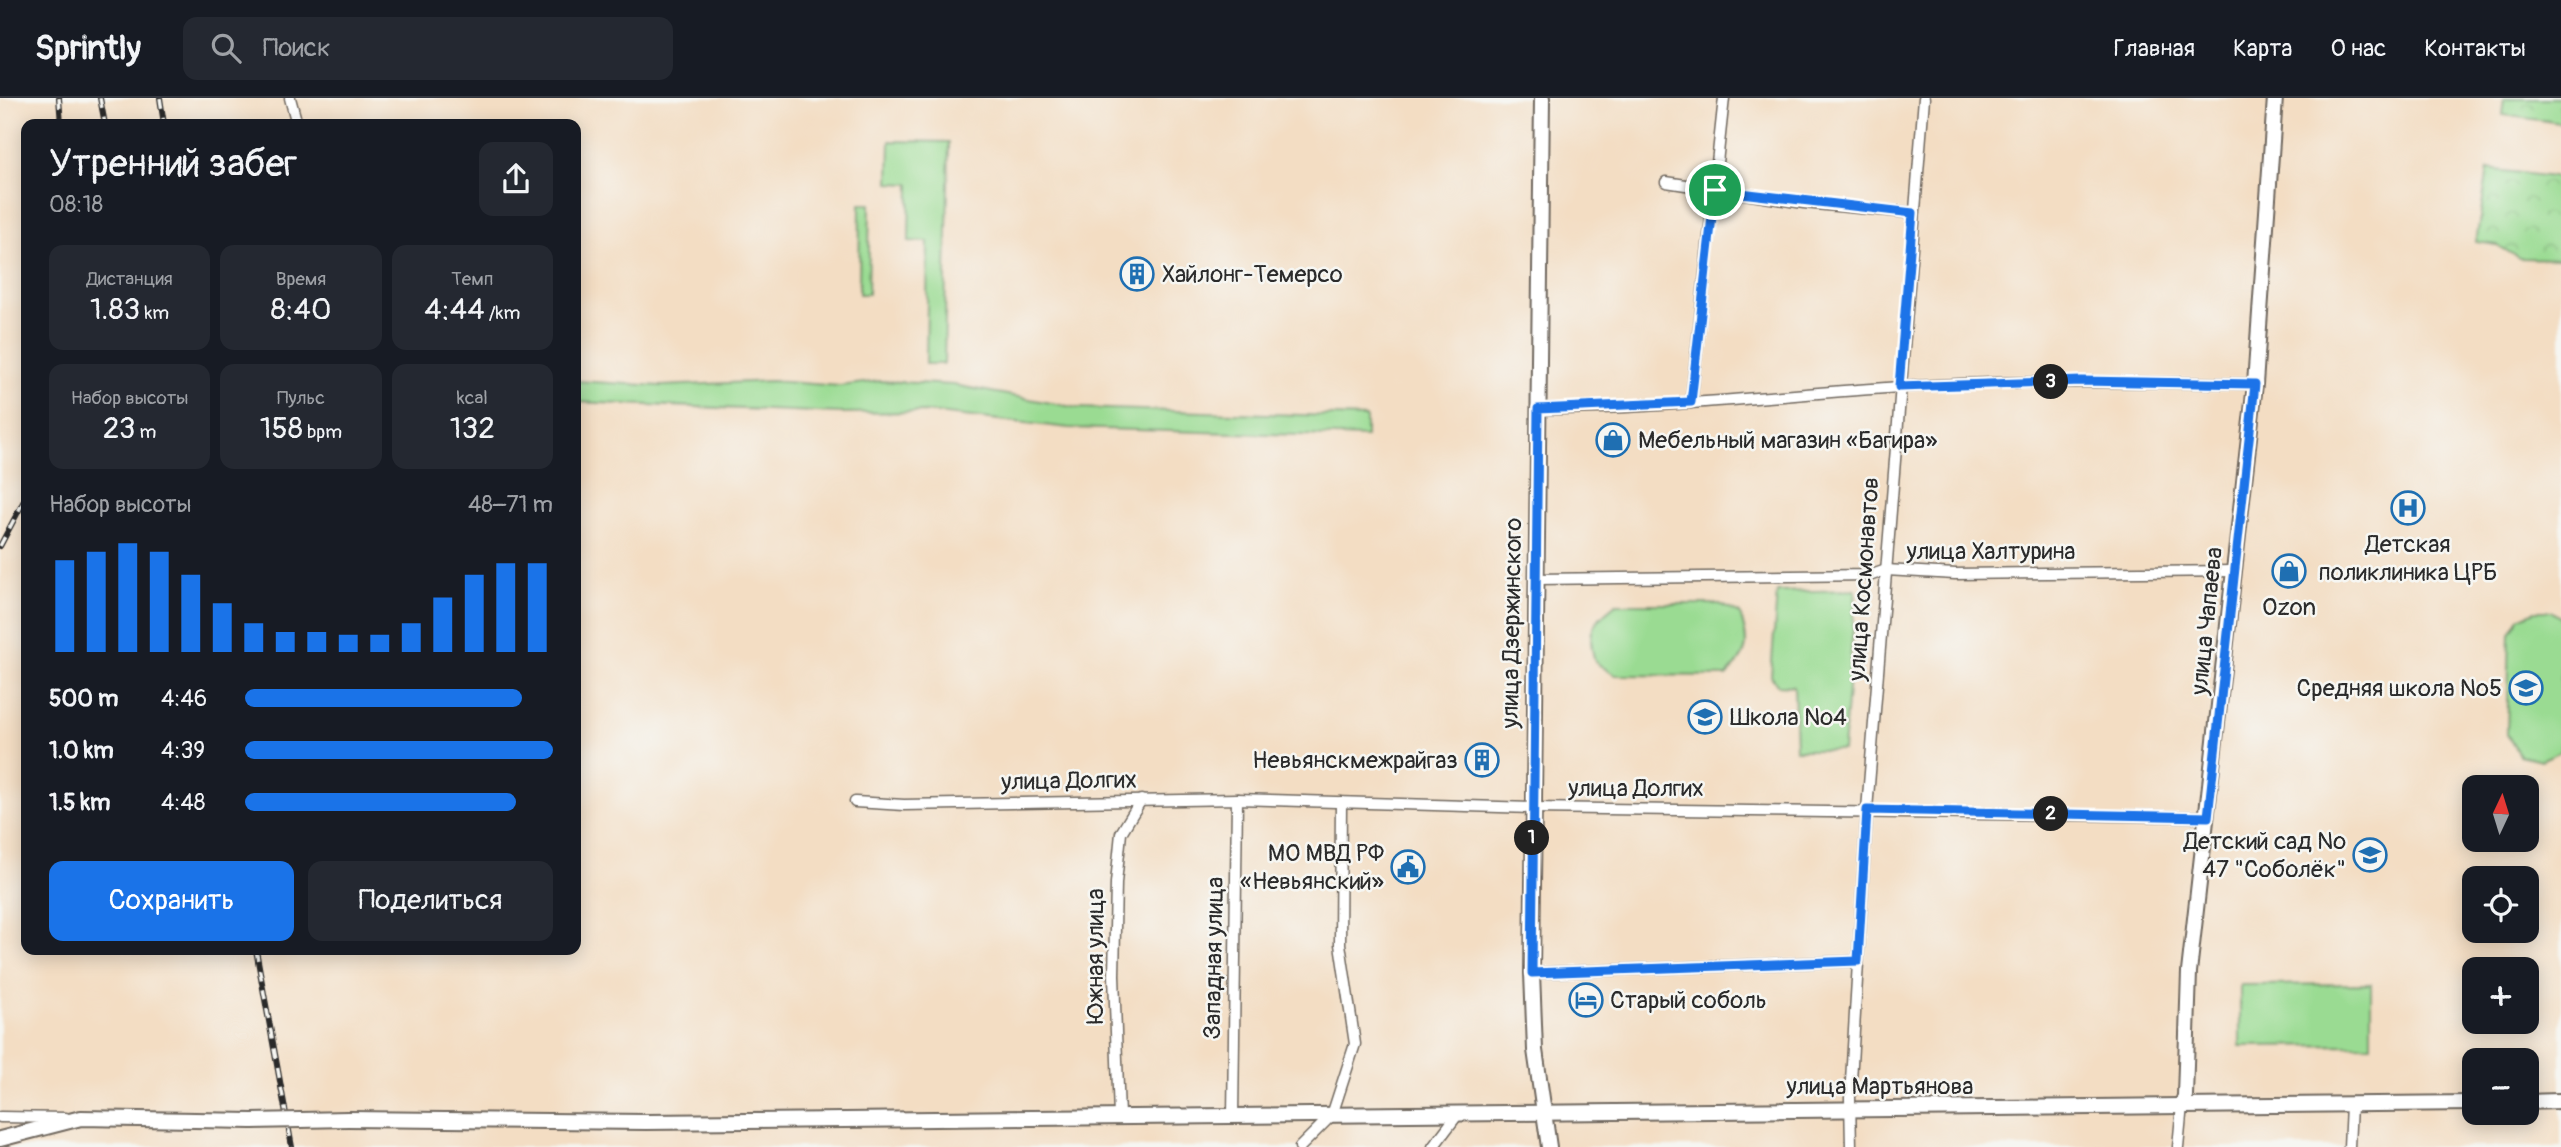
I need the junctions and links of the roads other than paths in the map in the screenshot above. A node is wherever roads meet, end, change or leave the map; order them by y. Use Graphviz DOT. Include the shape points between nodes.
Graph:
graph roads {
  1 [pos="289,98"];
  2 [pos="1542,98"];
  3 [pos="1724,98"];
  4 [pos="1924,98"];
  5 [pos="2275,98"];
  6 [pos="295,119"];
  7 [pos="1666,182"];
  8 [pos="1715,190"];
  9 [pos="1913,213"];
  10 [pos="2255,384"];
  11 [pos="1899,387"];
  12 [pos="1691,402"];
  13 [pos="1538,409"];
  14 [pos="1886,570"];
  15 [pos="2236,571"];
  16 [pos="1536,579"];
  17 [pos="1237,799"];
  18 [pos="1141,800"];
  19 [pos="855,802"];
  20 [pos="1341,802"];
  21 [pos="1532,808"];
  22 [pos="1867,810"];
  23 [pos="2208,817"];
  24 [pos="1858,961"];
  25 [pos="1532,973"];
  26 [pos="2561,1101"];
  27 [pos="2539,1102"];
  28 [pos="2462,1103"];
  29 [pos="2182,1105"];
  30 [pos="2351,1105"];
  31 [pos="1853,1110"];
  32 [pos="1542,1112"];
  33 [pos="1458,1114"];
  34 [pos="1332,1115"];
  35 [pos="1233,1117"];
  36 [pos="0,1118"];
  37 [pos="81,1118"];
  38 [pos="1119,1118"];
  39 [pos="0,1139"];
  40 [pos="1300,1147"];
  41 [pos="1433,1147"];
  42 [pos="1549,1147"];
  43 [pos="1851,1147"];
  44 [pos="2178,1147"];
  45 [pos="2349,1147"];
  1 -- 6 [label="street"];
  2 -- 13 [label="main road, улица Дзержинского"];
  3 -- 8 [label="street"];
  4 -- 9 [label="street, улица Космонавтов"];
  5 -- 10 [label="main road, улица Чапаева"];
  7 -- 8 [label="street"];
  8 -- 9 [label="street"];
  8 -- 12 [label="street"];
  9 -- 11 [label="street, улица Космонавтов"];
  10 -- 11 [label="street" via="2081,381"];
  10 -- 15 [label="main road, улица Чапаева"];
  11 -- 12 [label="street"];
  11 -- 14 [label="street, улица Космонавтов"];
  12 -- 13 [label="street"];
  13 -- 16 [label="main road, улица Дзержинского"];
  14 -- 15 [label="street, улица Халтурина"];
  14 -- 16 [label="street, улица Халтурина" via="1872,575"];
  14 -- 22 [label="street, улица Космонавтов"];
  15 -- 23 [label="main road, улица Чапаева"];
  16 -- 21 [label="main road, улица Дзержинского"];
  17 -- 18 [label="street, улица Долгих"];
  17 -- 20 [label="street, улица Долгих"];
  17 -- 35 [label="street, Западная улица"];
  18 -- 19 [label="street, улица Долгих"];
  18 -- 38 [label="street, Южная улица" via="1121,833 1116,883"];
  20 -- 21 [label="street, улица Долгих"];
  20 -- 34 [label="street" via="1340,944 1355,1044"];
  21 -- 22 [label="street, улица Долгих"];
  21 -- 25 [label="main road, улица Дзержинского"];
  22 -- 23 [label="street, улица Долгих"];
  22 -- 24 [label="street, улица Космонавтов"];
  23 -- 29 [label="main road, улица Чапаева" via="2189,972"];
  24 -- 25 [label="street"];
  24 -- 31 [label="street, улица Космонавтов"];
  25 -- 32 [label="main road, улица Дзержинского"];
  26 -- 27 [label="main road"];
  28 -- 30 [label="main road, улица Мартьянова"];
  29 -- 30 [label="main road, улица Мартьянова"];
  29 -- 31 [label="main road, улица Мартьянова"];
  29 -- 44 [label="street, улица Чапаева"];
  30 -- 45 [label="street"];
  31 -- 32 [label="main road, улица Мартьянова"];
  31 -- 43 [label="street, улица Космонавтов"];
  32 -- 33 [label="main road, улица Мартьянова"];
  32 -- 42 [label="main road, улица Дзержинского"];
  33 -- 34 [label="main road, улица Мартьянова"];
  33 -- 41 [label="street"];
  34 -- 35 [label="main road, улица Мартьянова"];
  34 -- 40 [label="street"];
  35 -- 38 [label="main road, улица Мартьянова"];
  36 -- 37 [label="street"];
  37 -- 38 [label="main road, улица Мартьянова, bridge" via="646,1122"];
  37 -- 39 [label="main road, улица Мартьянова"];
}
